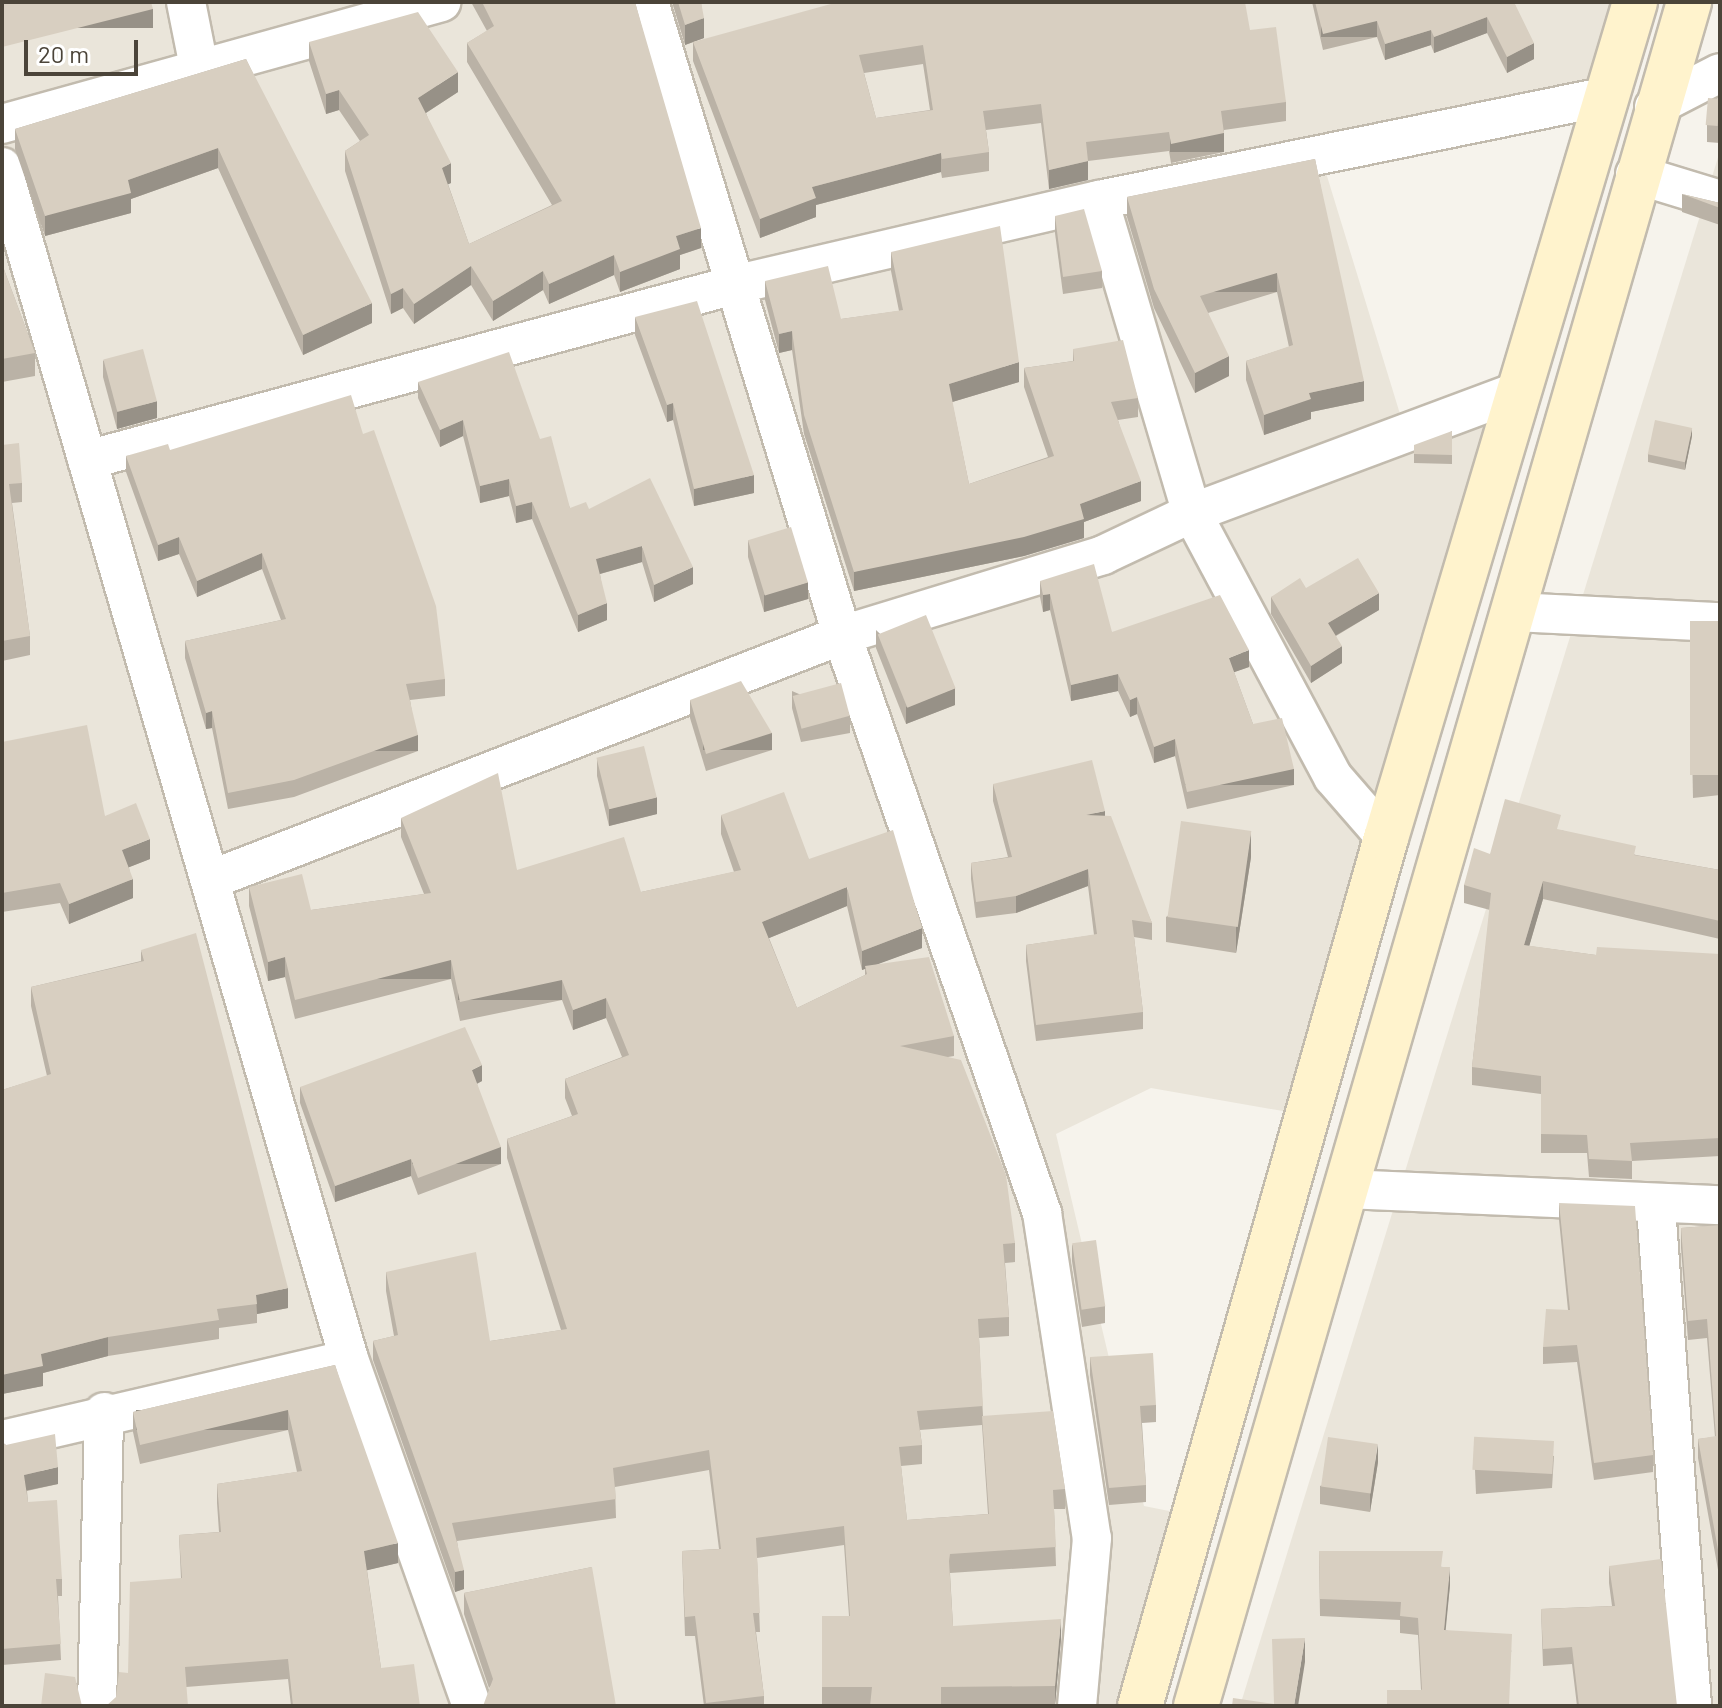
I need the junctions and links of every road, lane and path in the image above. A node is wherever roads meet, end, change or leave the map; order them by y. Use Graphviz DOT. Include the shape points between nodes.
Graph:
graph roads {
  1 [pos="186,2"];
  2 [pos="441,2"];
  3 [pos="649,2"];
  4 [pos="1635,2"];
  5 [pos="1689,2"];
  6 [pos="200,72"];
  7 [pos="1720,73"];
  8 [pos="1603,97"];
  9 [pos="1654,107"];
  10 [pos="2,124"];
  11 [pos="2,167"];
  12 [pos="1635,174"];
  13 [pos="1099,200"];
  14 [pos="1720,200"];
  15 [pos="8,212"];
  16 [pos="738,284"];
  17 [pos="1516,392"];
  18 [pos="87,460"];
  19 [pos="1192,513"];
  20 [pos="1513,612"];
  21 [pos="1720,622"];
  22 [pos="842,635"];
  23 [pos="1386,838"];
  24 [pos="210,880"];
  25 [pos="1347,1189"];
  26 [pos="1720,1205"];
  27 [pos="1656,1207"];
  28 [pos="349,1359"];
  29 [pos="104,1412"];
  30 [pos="2,1440"];
  31 [pos="97,1706"];
  32 [pos="472,1706"];
  33 [pos="1077,1706"];
  34 [pos="1140,1706"];
  35 [pos="1196,1706"];
  36 [pos="1692,1706"];
  1 -- 6 [label="street"];
  2 -- 6 [label="street"];
  3 -- 16 [label="street"];
  4 -- 8 [label="main road"];
  5 -- 9 [label="main road"];
  6 -- 10 [label="street"];
  7 -- 9 [label="street"];
  8 -- 13 [label="street"];
  8 -- 17 [label="main road"];
  9 -- 12 [label="main road"];
  11 -- 15 [label="street"];
  12 -- 14 [label="street"];
  12 -- 20 [label="main road"];
  13 -- 16 [label="street"];
  13 -- 19 [label="street"];
  15 -- 18 [label="street"];
  16 -- 18 [label="street"];
  16 -- 22 [label="street"];
  17 -- 19 [label="street"];
  17 -- 23 [label="main road"];
  18 -- 24 [label="street"];
  19 -- 22 [label="street" via="1103,555"];
  19 -- 23 [label="street" via="1333,777"];
  20 -- 21 [label="street"];
  20 -- 25 [label="main road"];
  22 -- 24 [label="street"];
  22 -- 33 [label="street" via="1042,1213 1092,1538"];
  23 -- 34 [label="main road"];
  24 -- 28 [label="street"];
  25 -- 27 [label="street"];
  25 -- 35 [label="main road"];
  26 -- 27 [label="street"];
  27 -- 36 [label="street"];
  28 -- 29 [label="street"];
  28 -- 32 [label="street"];
  29 -- 30 [label="street"];
  29 -- 31 [label="street"];
}
